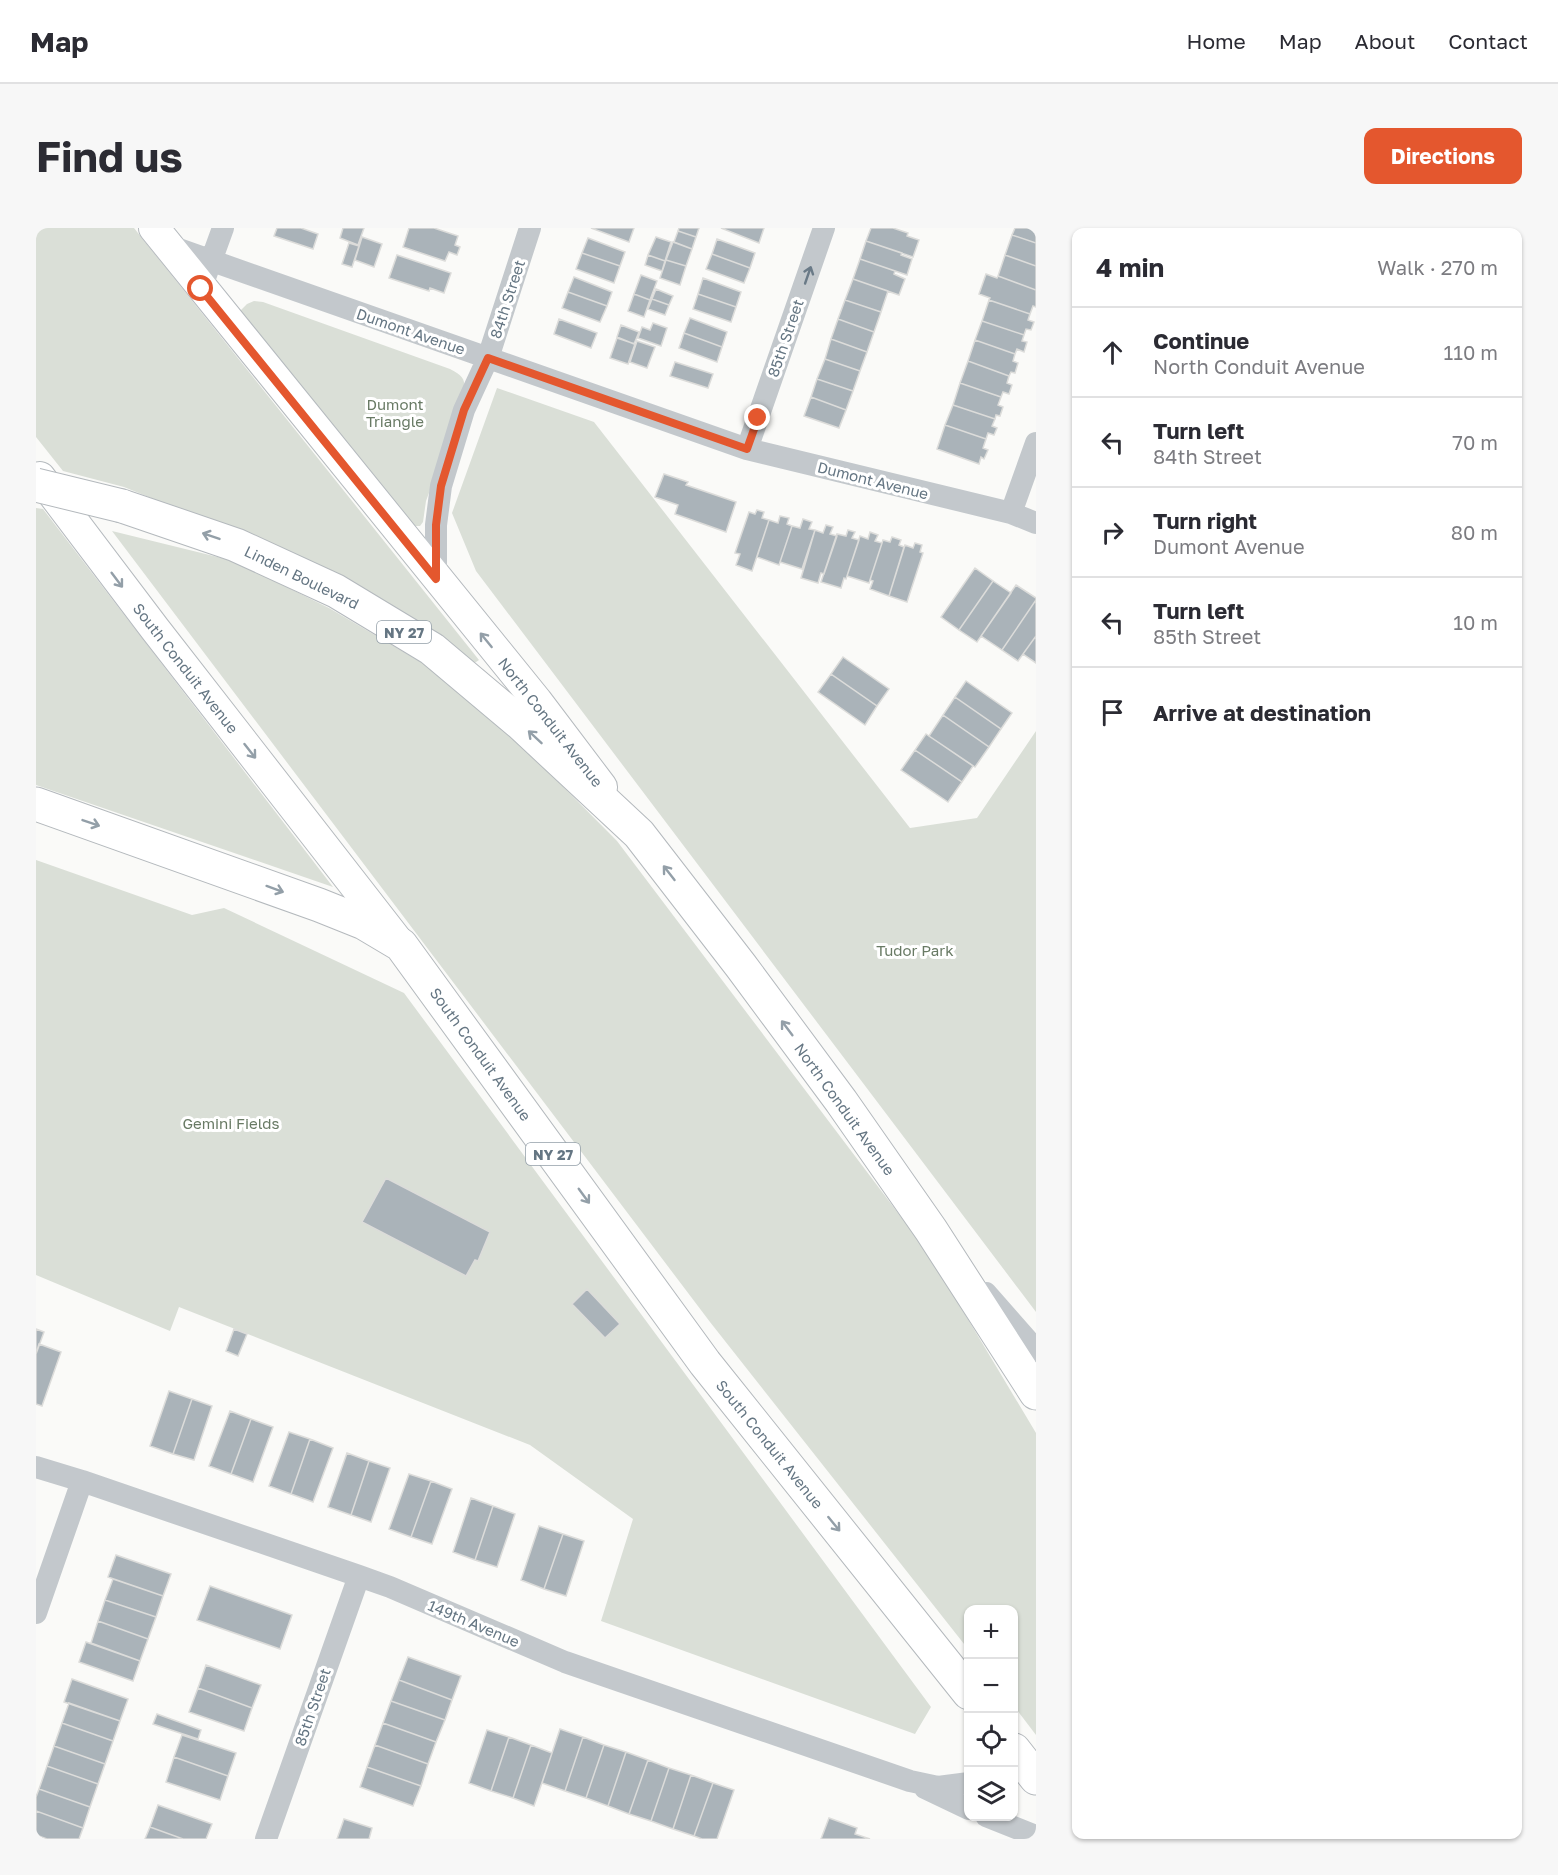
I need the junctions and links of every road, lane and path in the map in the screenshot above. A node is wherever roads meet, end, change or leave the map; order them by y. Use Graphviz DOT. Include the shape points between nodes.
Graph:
graph roads {
  1 [pos="223,228"];
  2 [pos="530,228"];
  3 [pos="824,228"];
  4 [pos="160,236"];
  5 [pos="212,260"];
  6 [pos="201,289"];
  7 [pos="488,358"];
  8 [pos="1036,443"];
  9 [pos="747,449"];
  10 [pos="36,472"];
  11 [pos="36,485"];
  12 [pos="1011,513"];
  13 [pos="1036,523"];
  14 [pos="436,579"];
  15 [pos="36,804"];
  16 [pos="639,834"];
  17 [pos="401,945"];
  18 [pos="931,1230"];
  19 [pos="1036,1350"];
  20 [pos="1036,1393"];
  21 [pos="36,1467"];
  22 [pos="82,1481"];
  23 [pos="359,1575"];
  24 [pos="36,1613"];
  25 [pos="964,1687"];
  26 [pos="1018,1756"];
  27 [pos="1030,1776"];
  28 [pos="910,1781"];
  29 [pos="964,1784"];
  30 [pos="964,1807"];
  31 [pos="998,1821"];
  32 [pos="1036,1836"];
  33 [pos="266,1839"];
  1 -- 5 [label="street"];
  2 -- 7 [label="street, 84th Street"];
  9 -- 3 [label="street, 85th Street, one-way"];
  4 -- 5 [label="street, Dumont Avenue"];
  4 -- 6 [label="main road, North Conduit Avenue"];
  5 -- 6 [label="street"];
  5 -- 7 [label="street, Dumont Avenue"];
  6 -- 14 [label="main road, North Conduit Avenue"];
  7 -- 9 [label="street, Dumont Avenue"];
  7 -- 14 [label="street, 84th Street" via="464,410 441,486"];
  8 -- 12 [label="street"];
  9 -- 12 [label="street, Dumont Avenue"];
  10 -- 17 [label="main road, South Conduit Avenue, one-way"];
  16 -- 11 [label="highway, Linden Boulevard / NY 27, one-way, bridge" via="520,723 432,649 336,591 236,545 122,506"];
  12 -- 13 [label="street, Dumont Avenue"];
  16 -- 14 [label="main road, North Conduit Avenue, one-way" via="537,701"];
  15 -- 17 [label="highway, NY 27, one-way" via="319,905 364,923"];
  18 -- 16 [label="highway, North Conduit Avenue / NY 27, one-way" via="791,1032"];
  17 -- 25 [label="highway, South Conduit Avenue / NY 27, one-way" via="705,1363"];
  18 -- 19 [label="street, North Conduit Avenue"];
  18 -- 20 [label="highway, North Conduit Avenue / NY 27"];
  21 -- 22 [label="street, 149th Avenue"];
  22 -- 23 [label="street, 149th Avenue"];
  22 -- 24 [label="street"];
  23 -- 28 [label="street, 149th Avenue" via="565,1662"];
  23 -- 33 [label="street, 85th Street"];
  26 -- 27 [label="highway"];
  28 -- 29 [label="street, 149th Avenue" via="938,1787"];
  28 -- 30 [label="street, 149th Avenue"];
  31 -- 32 [label="street"];
}
